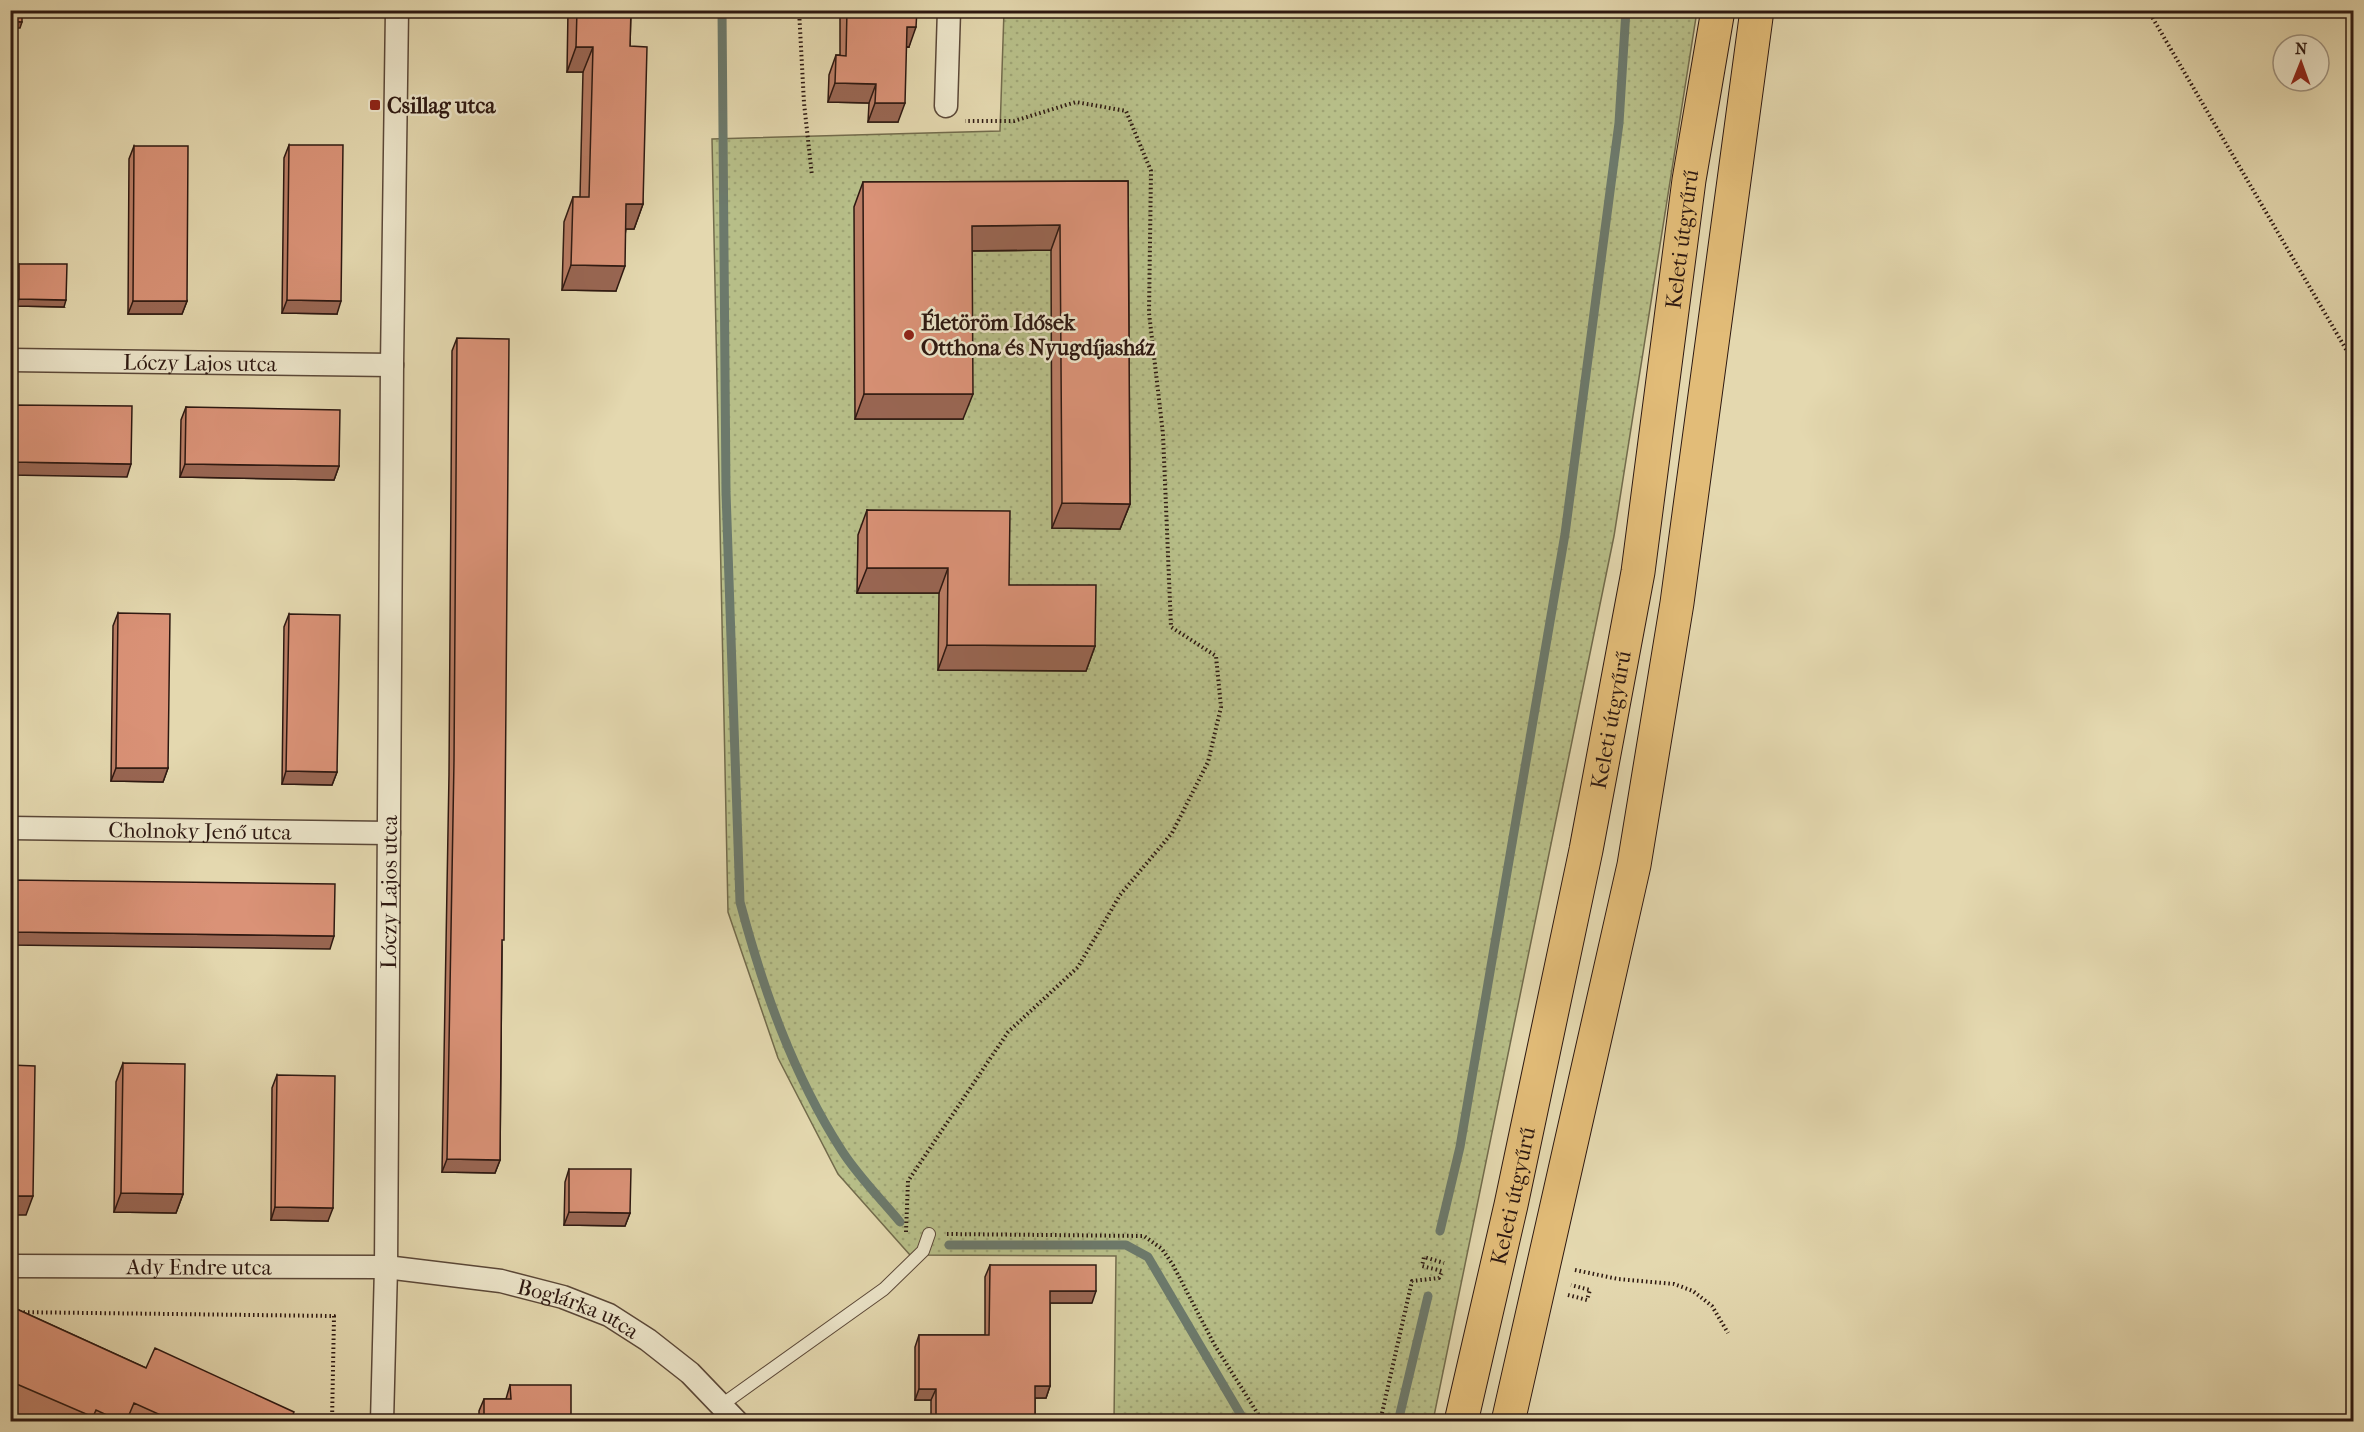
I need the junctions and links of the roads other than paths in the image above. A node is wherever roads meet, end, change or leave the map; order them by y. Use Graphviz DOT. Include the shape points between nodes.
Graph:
graph roads {
  1 [pos="397,10"];
  2 [pos="949,10"];
  3 [pos="1706,10"];
  4 [pos="1718,10"];
  5 [pos="1757,10"];
  6 [pos="1704,97"];
  7 [pos="954,114"];
  8 [pos="10,360"];
  9 [pos="392,365"];
  10 [pos="10,828"];
  11 [pos="389,833"];
  12 [pos="929,1234"];
  13 [pos="10,1266"];
  14 [pos="386,1267"];
  15 [pos="723,1404"];
  16 [pos="382,1422"];
  17 [pos="737,1422"];
  18 [pos="1461,1422"];
  19 [pos="1508,1422"];
  1 -- 9 [label="street, Lóczy Lajos utca"];
  2 -- 7 [label="street"];
  3 -- 6 [label="main road"];
  4 -- 6 [label="main road, Keleti útgyűrű"];
  5 -- 19 [label="main road, Keleti útgyűrű" via="1677,603 1634,865"];
  6 -- 18 [label="main road, Keleti útgyűrű" via="1689,180 1629,619 1582,873"];
  8 -- 9 [label="street, Lóczy Lajos utca"];
  9 -- 11 [label="street, Lóczy Lajos utca"];
  10 -- 11 [label="street, Cholnoky Jenő utca"];
  11 -- 14 [label="street, Lóczy Lajos utca"];
  12 -- 15 [label="lane" via="923,1251 884,1289"];
  13 -- 14 [label="street, Ady Endre utca"];
  14 -- 15 [label="street, Boglárka utca" via="501,1281 563,1297 609,1315 648,1340"];
  14 -- 16 [label="street, Lóczy Lajos utca"];
  15 -- 17 [label="street, Boglárka utca"];
}
